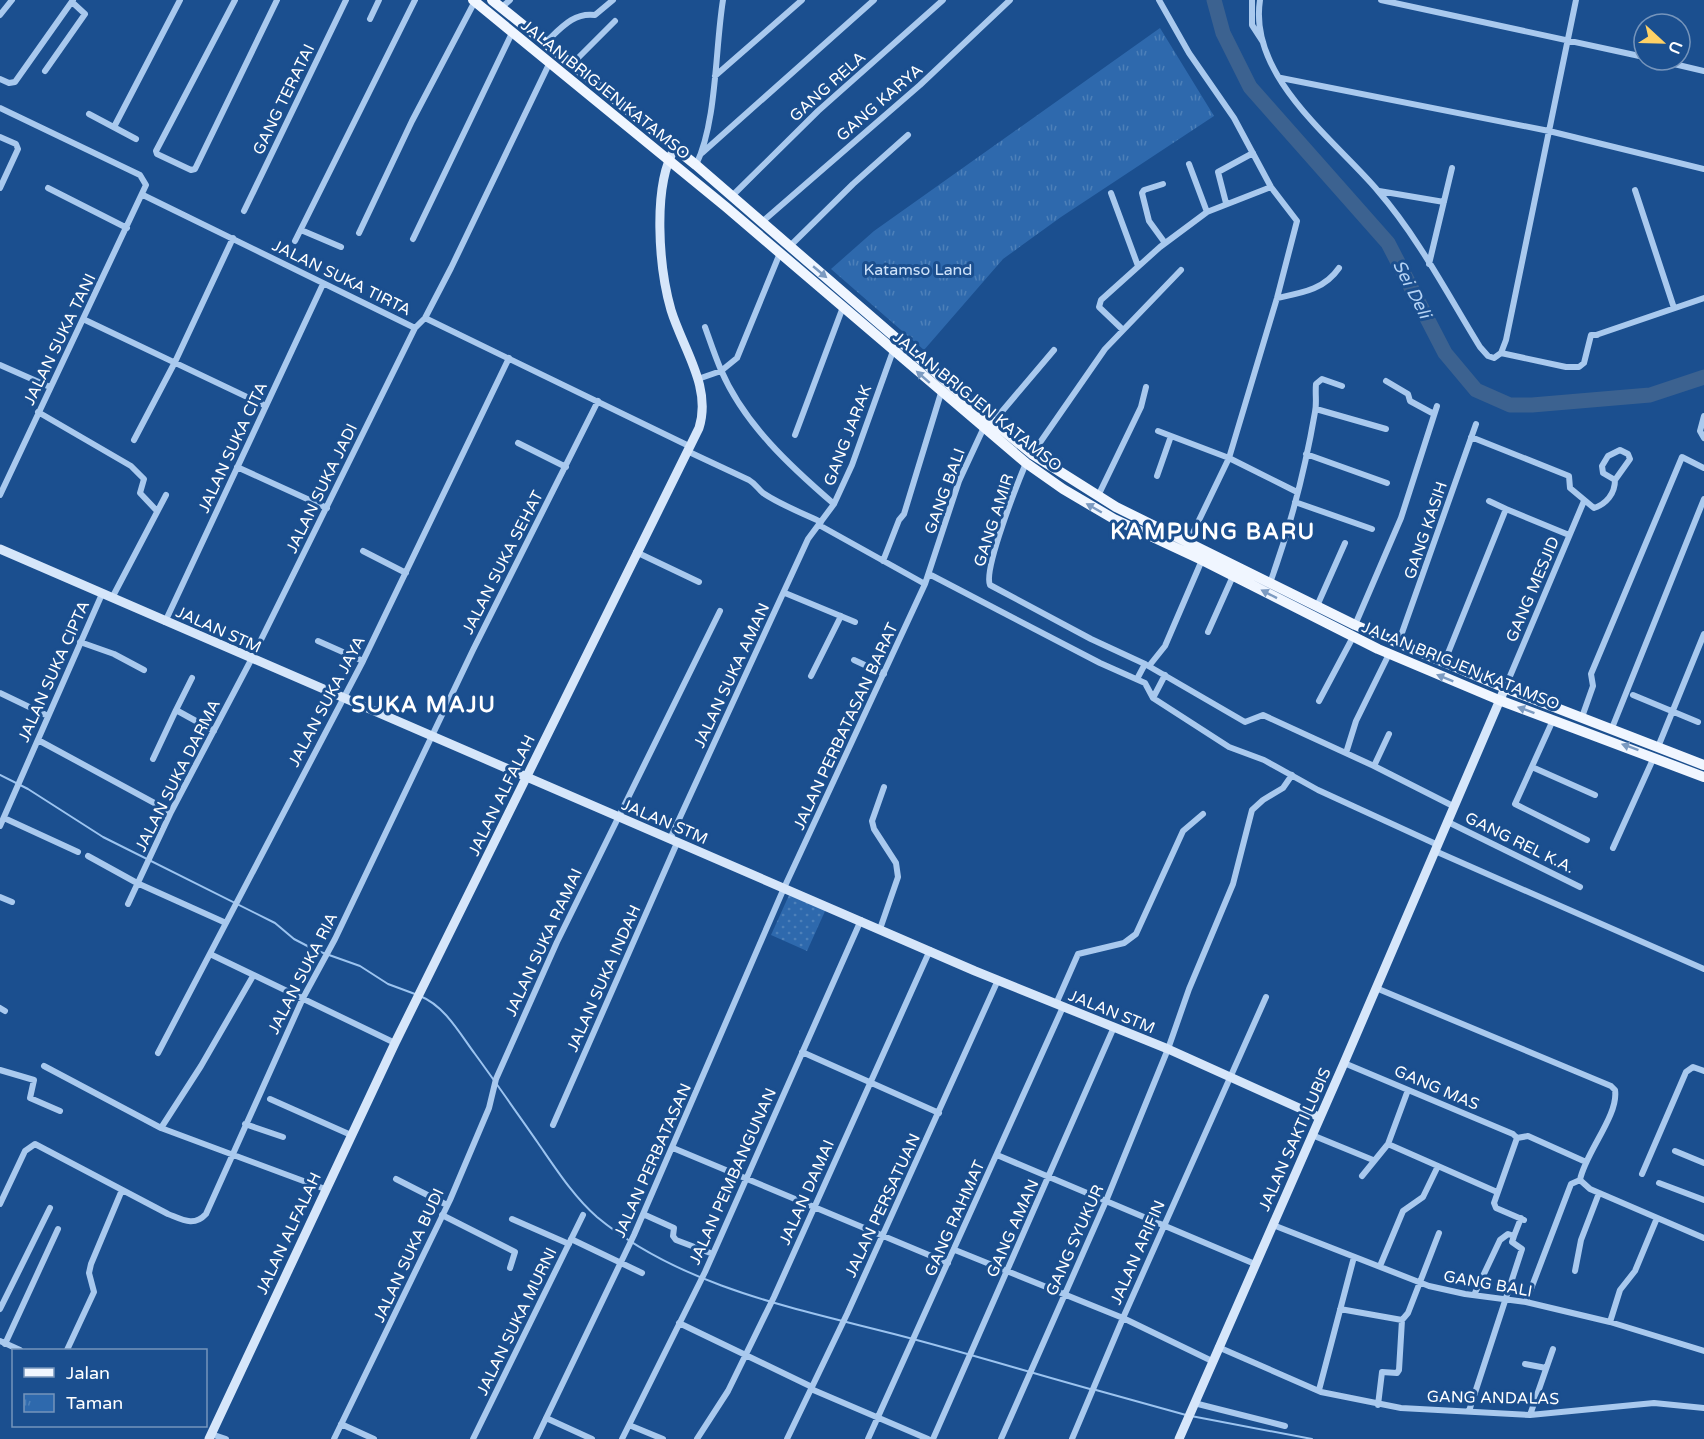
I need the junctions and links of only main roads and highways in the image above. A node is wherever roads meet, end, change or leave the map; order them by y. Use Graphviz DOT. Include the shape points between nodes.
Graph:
graph roads {
  1 [pos="492,0"];
  2 [pos="474,1"];
  3 [pos="506,4"];
  4 [pos="967,407"];
  5 [pos="1029,458"];
  6 [pos="1187,547"];
  7 [pos="1205,555"];
  8 [pos="1656,752"];
  9 [pos="1704,765"];
  10 [pos="1704,777"];
  1 -- 3 [label="main road, JALAN BRIGJEN KATAMSO"];
  4 -- 2 [label="main road, JALAN BRIGJEN KATAMSO, one-way" via="941,393 780,253"];
  3 -- 4 [label="main road, JALAN BRIGJEN KATAMSO, one-way" via="790,246"];
  4 -- 5 [label="main road, JALAN BRIGJEN KATAMSO"];
  5 -- 6 [label="main road, JALAN BRIGJEN KATAMSO"];
  6 -- 5 [label="main road, JALAN BRIGJEN KATAMSO, one-way" via="1114,519 1063,489"];
  6 -- 7 [label="main road, JALAN BRIGJEN KATAMSO"];
  7 -- 8 [label="main road, JALAN BRIGJEN KATAMSO" via="1398,644 1612,728"];
  8 -- 7 [label="main road, JALAN BRIGJEN KATAMSO, one-way" via="1553,720 1389,654 1233,576"];
  8 -- 9 [label="main road, JALAN BRIGJEN KATAMSO"];
  8 -- 10 [label="main road, JALAN BRIGJEN KATAMSO"];
}
